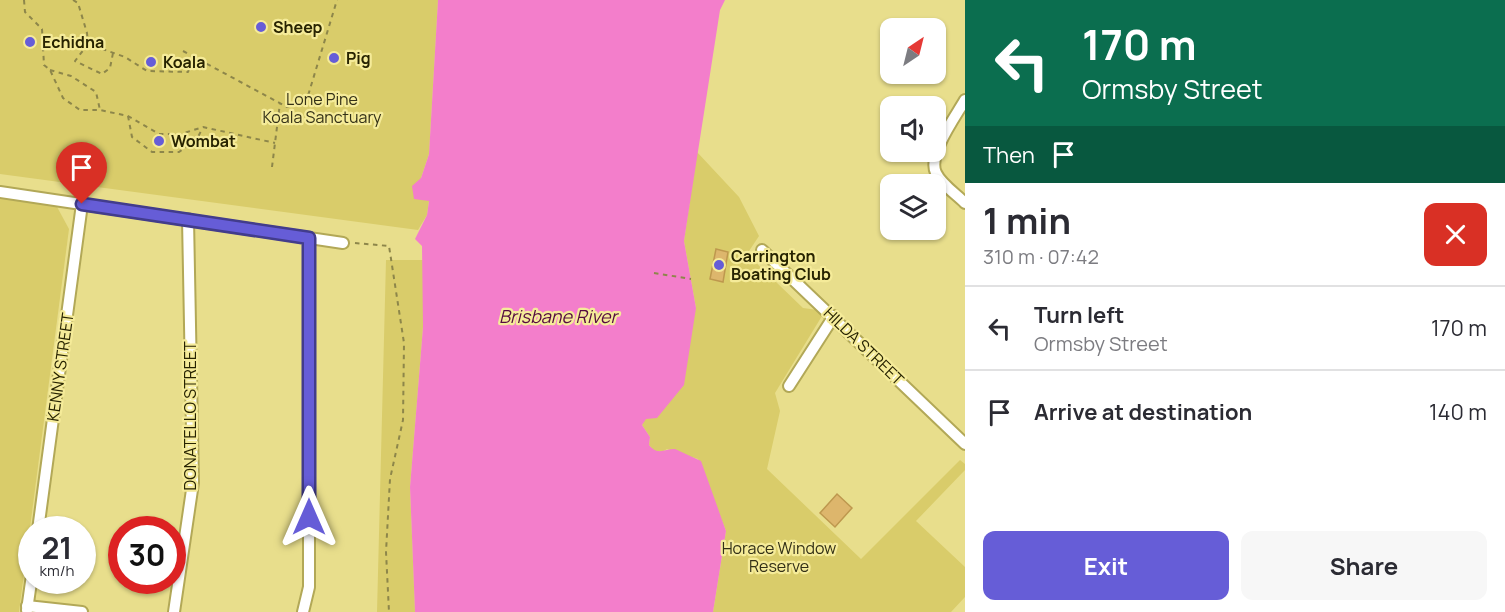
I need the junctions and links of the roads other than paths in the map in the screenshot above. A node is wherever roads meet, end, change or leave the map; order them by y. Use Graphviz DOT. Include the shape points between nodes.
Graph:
graph roads {
  1 [pos="965,100"];
  2 [pos="0,192"];
  3 [pos="965,203"];
  4 [pos="82,204"];
  5 [pos="188,219"];
  6 [pos="309,238"];
  7 [pos="343,243"];
  8 [pos="762,250"];
  9 [pos="834,316"];
  10 [pos="789,386"];
  11 [pos="965,444"];
  12 [pos="40,516"];
  13 [pos="29,594"];
  14 [pos="27,609"];
  15 [pos="82,612"];
  16 [pos="174,612"];
  17 [pos="303,612"];
  1 -- 3 [label="street" via="937,150 934,164 938,176"];
  2 -- 4 [label="street"];
  4 -- 5 [label="street"];
  4 -- 12 [label="street, KENNY STREET"];
  5 -- 6 [label="street"];
  5 -- 16 [label="street, DONATELLO STREET" via="193,483"];
  6 -- 7 [label="street"];
  6 -- 17 [label="street" via="309,587"];
  8 -- 9 [label="street, HILDA STREET"];
  9 -- 10 [label="street"];
  9 -- 11 [label="street, HILDA STREET"];
  13 -- 14 [label="street"];
  14 -- 15 [label="street"];
}
